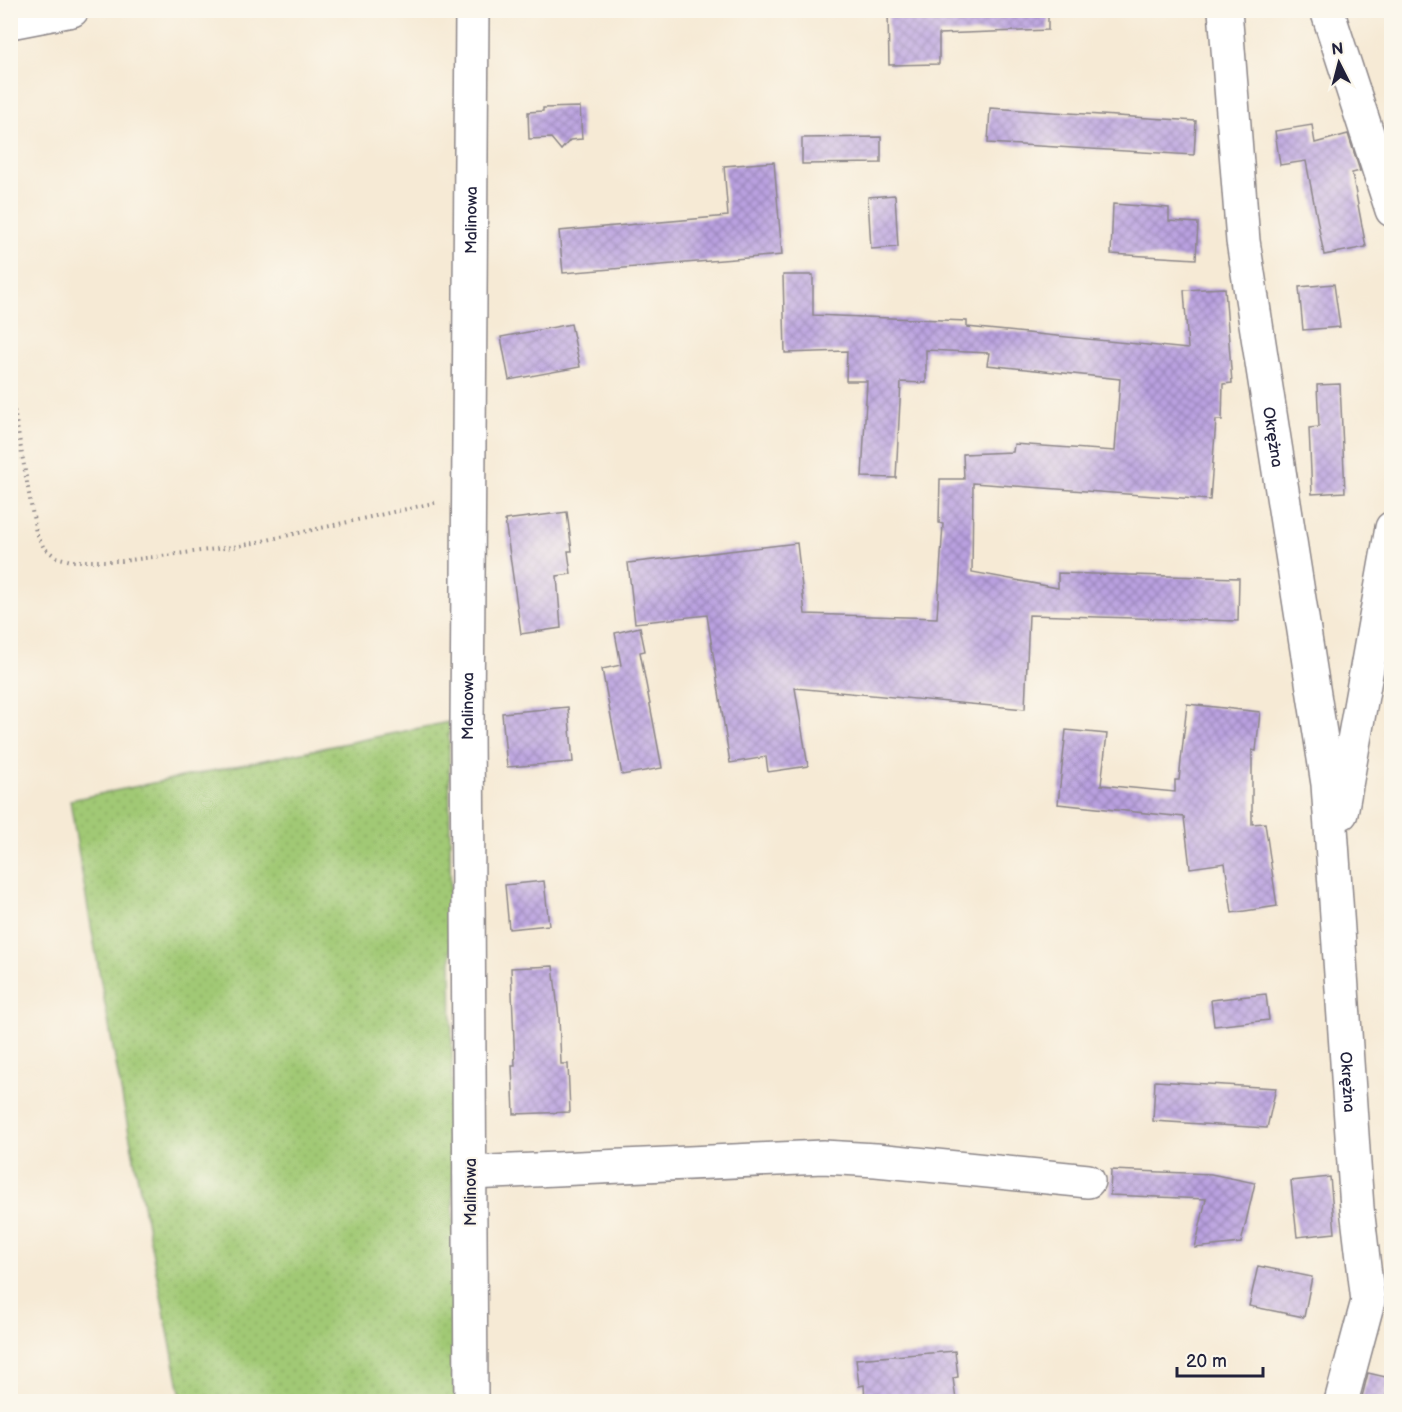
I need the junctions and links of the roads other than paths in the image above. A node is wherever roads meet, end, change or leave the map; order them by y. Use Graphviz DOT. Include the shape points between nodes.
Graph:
graph roads {
  1 [pos="72,10"];
  2 [pos="472,10"];
  3 [pos="1225,10"];
  4 [pos="1327,10"];
  5 [pos="10,22"];
  6 [pos="1392,210"];
  7 [pos="1392,528"];
  8 [pos="1333,862"];
  9 [pos="470,1173"];
  10 [pos="1088,1181"];
  11 [pos="1380,1307"];
  12 [pos="471,1401"];
  13 [pos="1341,1401"];
  1 -- 5 [label="street"];
  2 -- 9 [label="street, Malinowa" via="467,779"];
  3 -- 8 [label="street, Okrężna" via="1243,241 1328,784"];
  4 -- 6 [label="street"];
  7 -- 8 [label="street, Okrężna"];
  8 -- 11 [label="street, Okrężna" via="1357,1208"];
  9 -- 10 [label="street" via="823,1157"];
  9 -- 12 [label="street, Malinowa"];
  11 -- 13 [label="street, Okrężna"];
}
